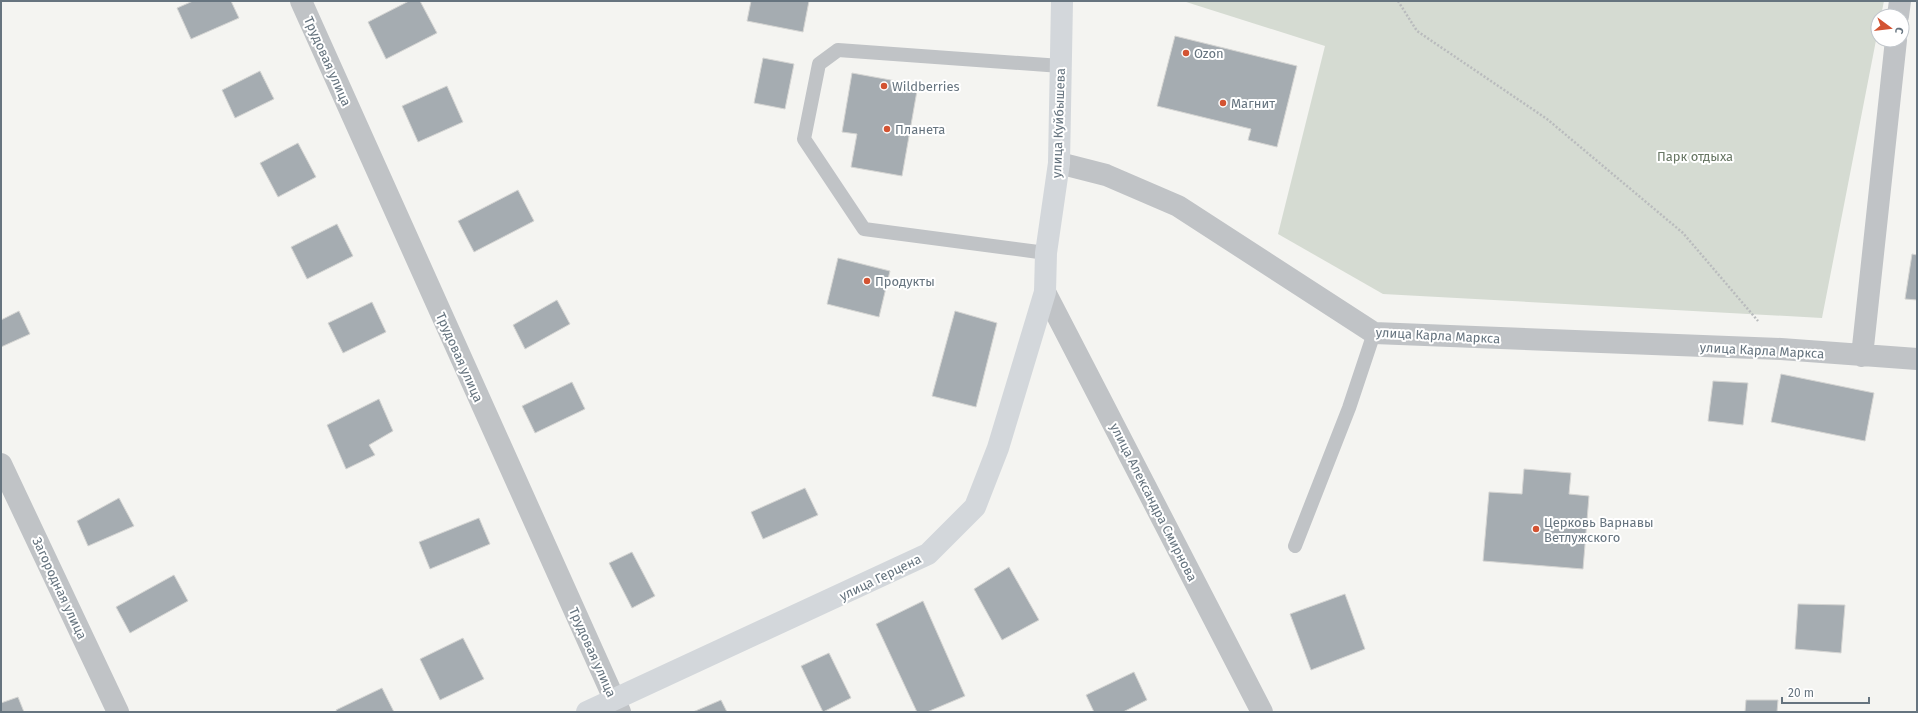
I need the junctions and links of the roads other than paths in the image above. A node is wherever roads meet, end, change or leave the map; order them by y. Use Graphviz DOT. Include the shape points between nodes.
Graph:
graph roads {
  1 [pos="301,1"];
  2 [pos="1062,1"];
  3 [pos="1895,48"];
  4 [pos="1061,66"];
  5 [pos="1059,163"];
  6 [pos="1046,253"];
  7 [pos="1045,292"];
  8 [pos="1374,333"];
  9 [pos="1862,356"];
  10 [pos="1917,359"];
  11 [pos="1,464"];
  12 [pos="1295,546"];
  13 [pos="617,706"];
  14 [pos="118,712"];
  15 [pos="587,712"];
  16 [pos="1262,712"];
  1 -- 13 [label="street, Трудовая улица"];
  2 -- 4 [label="street, улица Куйбышева"];
  3 -- 9 [label="street"];
  4 -- 5 [label="street, улица Куйбышева"];
  4 -- 6 [label="lane" via="838,50 819,64 804,139 864,229"];
  5 -- 6 [label="street, улица Куйбышева"];
  5 -- 8 [label="street, улица Карла Маркса" via="1106,175 1178,206"];
  6 -- 7 [label="street, улица Куйбышева"];
  7 -- 13 [label="street, улица Герцена" via="998,448 976,507 928,554"];
  7 -- 16 [label="street, улица Александра Смирнова"];
  8 -- 9 [label="street, улица Карла Маркса" via="1781,349"];
  8 -- 12 [label="lane" via="1349,408"];
  9 -- 10 [label="street, улица Карла Маркса"];
  11 -- 14 [label="street, Загородная улица"];
  13 -- 15 [label="street, улица Герцена"];
}
